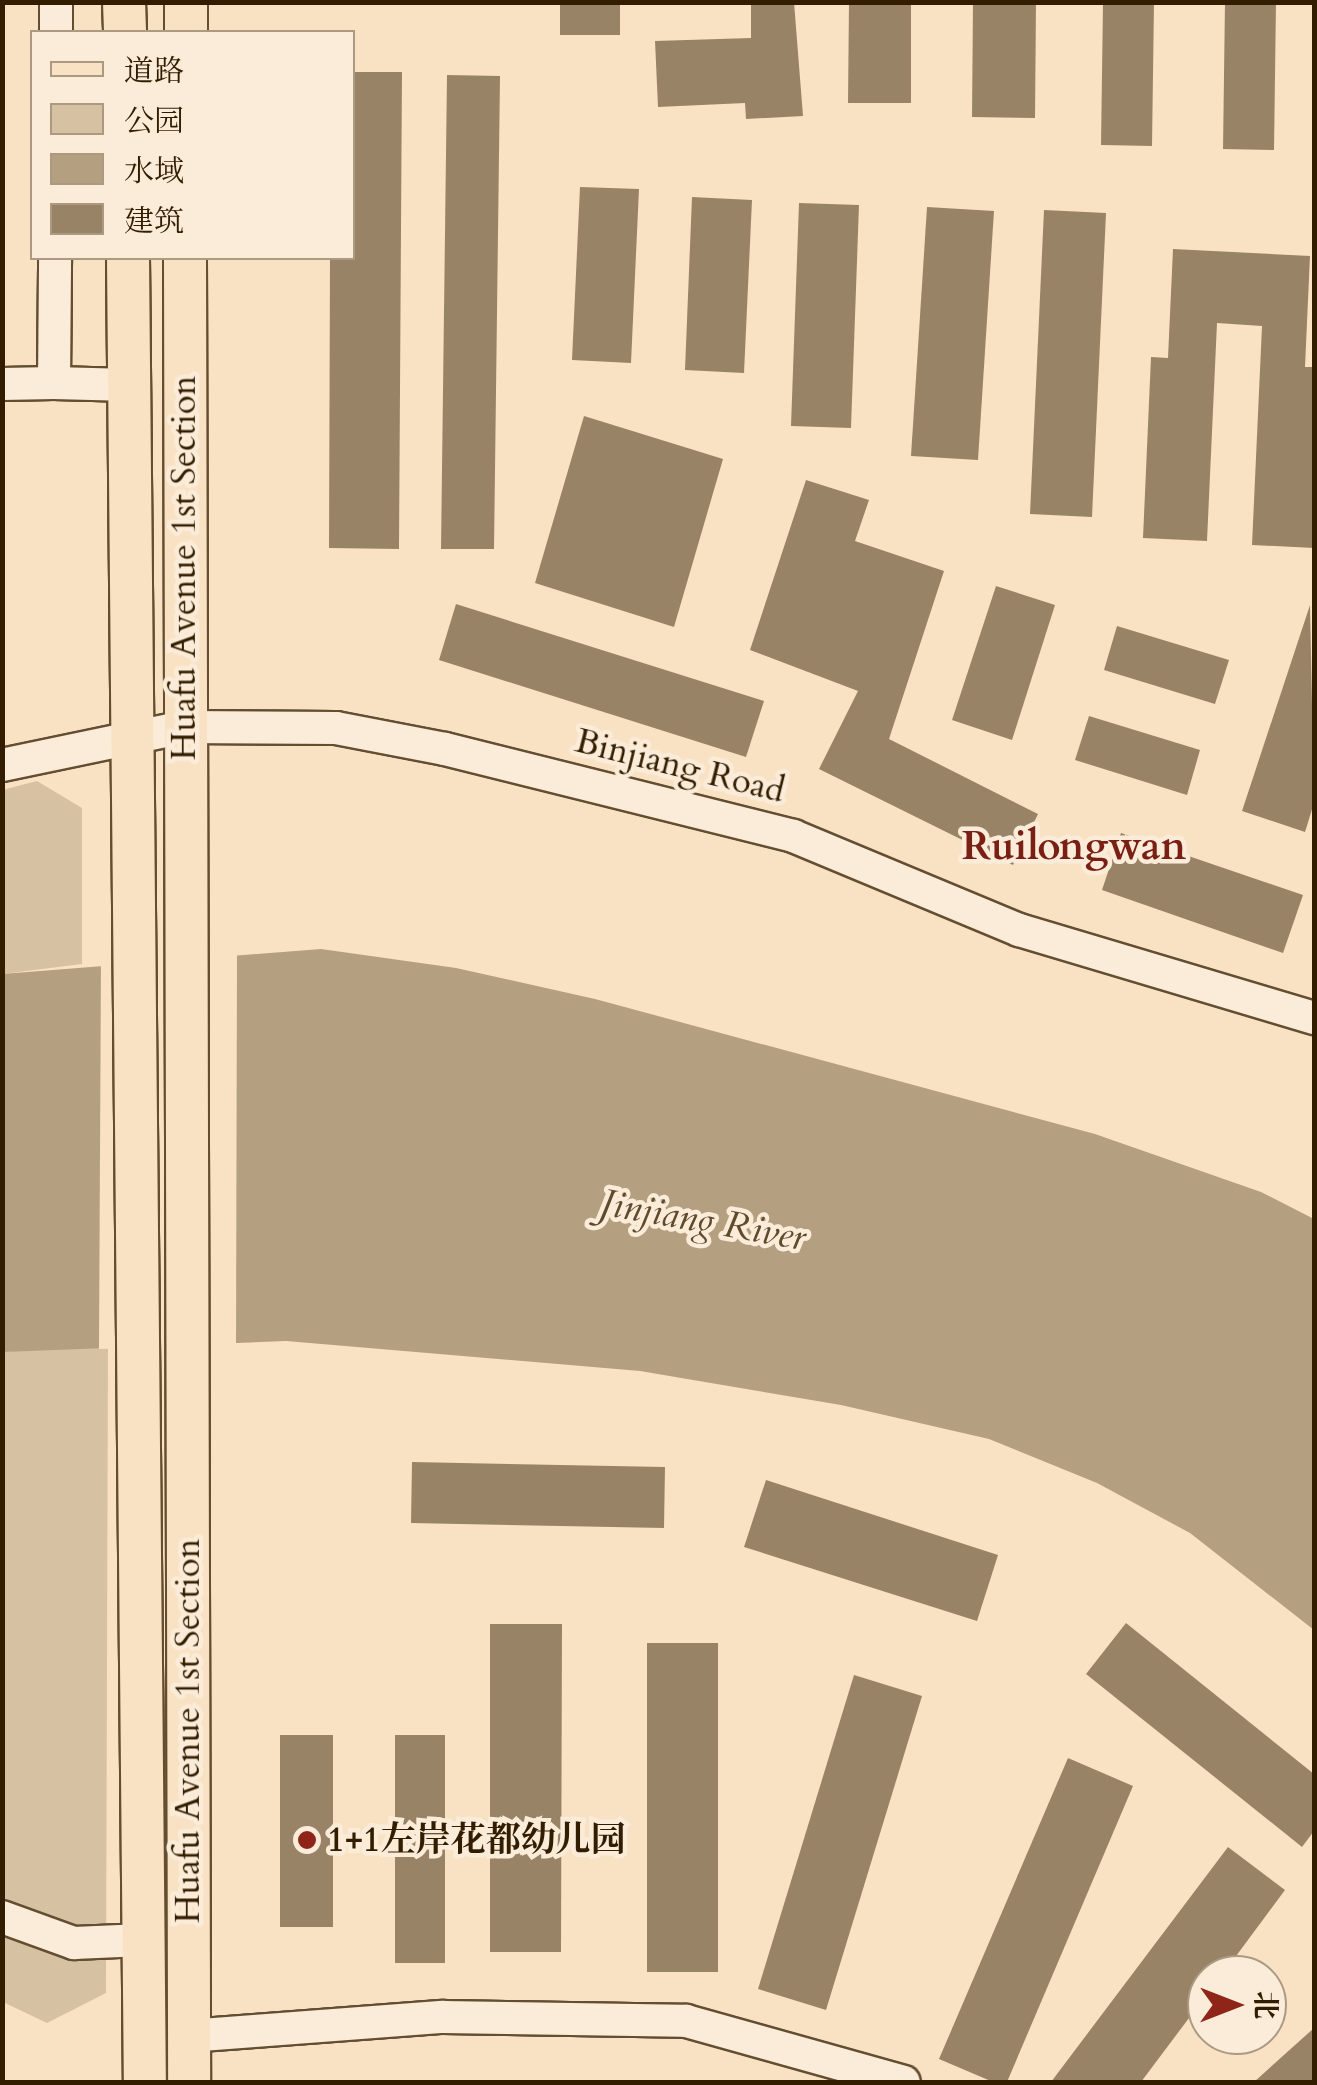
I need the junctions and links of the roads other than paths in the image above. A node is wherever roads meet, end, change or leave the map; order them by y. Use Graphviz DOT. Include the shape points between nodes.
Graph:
graph roads {
  1 [pos="56,2"];
  2 [pos="124,2"];
  3 [pos="186,2"];
  4 [pos="56,30"];
  5 [pos="124,30"];
  6 [pos="186,30"];
  7 [pos="55,260"];
  8 [pos="128,260"];
  9 [pos="186,260"];
  10 [pos="54,383"];
  11 [pos="2,384"];
  12 [pos="130,385"];
  13 [pos="184,728"];
  14 [pos="131,736"];
  15 [pos="2,764"];
  16 [pos="1314,1018"];
  17 [pos="2,1917"];
  18 [pos="143,1940"];
  19 [pos="188,2036"];
  20 [pos="145,2082"];
  21 [pos="189,2082"];
  22 [pos="904,2082"];
  1 -- 4 [label="street"];
  2 -- 5 [label="main road"];
  3 -- 6 [label="main road"];
  7 -- 10 [label="street"];
  8 -- 12 [label="main road"];
  9 -- 13 [label="main road, Huafu Avenue 1st Section"];
  10 -- 11 [label="street"];
  10 -- 12 [label="street"];
  12 -- 14 [label="main road"];
  13 -- 14 [label="street, Binjiang Road"];
  13 -- 16 [label="street, Binjiang Road" via="336,728 793,836 1019,930"];
  13 -- 19 [label="main road, Huafu Avenue 1st Section"];
  14 -- 15 [label="street, Binjiang Road"];
  14 -- 18 [label="main road"];
  17 -- 18 [label="street" via="74,1943"];
  18 -- 20 [label="main road"];
  19 -- 21 [label="main road, Huafu Avenue 1st Section"];
  19 -- 22 [label="street" via="443,2017 686,2021"];
}
